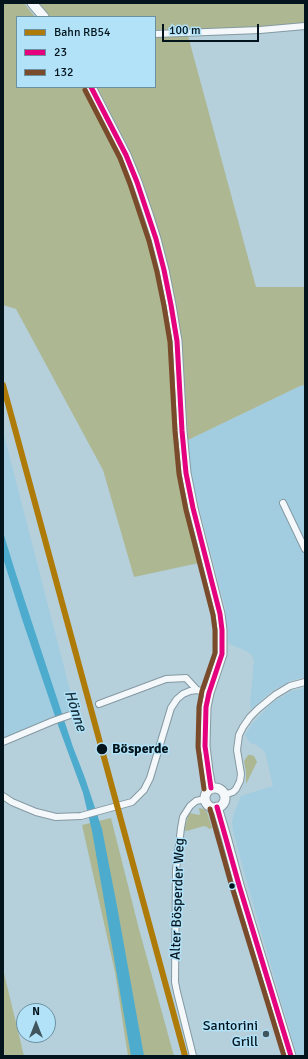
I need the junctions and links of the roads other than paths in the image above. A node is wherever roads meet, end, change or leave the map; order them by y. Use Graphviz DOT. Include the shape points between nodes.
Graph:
graph roads {
  1 [pos="32,3"];
  2 [pos="43,16"];
  3 [pos="305,26"];
  4 [pos="156,34"];
  5 [pos="92,88"];
  6 [pos="283,503"];
  7 [pos="305,549"];
  8 [pos="305,682"];
  9 [pos="197,690"];
  10 [pos="209,693"];
  11 [pos="99,704"];
  12 [pos="73,714"];
  13 [pos="3,742"];
  14 [pos="211,788"];
  15 [pos="224,795"];
  16 [pos="3,796"];
  17 [pos="205,799"];
  18 [pos="217,807"];
  19 [pos="193,1056"];
  20 [pos="291,1056"];
  1 -- 2 [label="main road"];
  3 -- 4 [label="street"];
  5 -- 10 [label="main road" via="137,182 156,239 171,305 177,341 186,473 222,630 222,654"];
  6 -- 7 [label="street"];
  8 -- 15 [label="street" via="290,686 275,695 250,717 237,743 240,781 233,792"];
  9 -- 10 [label="street"];
  9 -- 11 [label="street" via="186,678 166,679"];
  9 -- 16 [label="street" via="183,694 171,708 150,778 144,790 132,802 81,816 56,817 36,812"];
  10 -- 14 [label="main road" via="205,711 205,746"];
  12 -- 13 [label="street"];
  14 -- 15 [label="main road" via="221,790"];
  14 -- 17 [label="main road" via="206,792"];
  15 -- 18 [label="main road" via="223,804"];
  17 -- 18 [label="main road" via="209,806"];
  17 -- 19 [label="street, Alter Bösperder Weg" via="190,806 183,817 176,870 175,982"];
  18 -- 20 [label="main road"];
}
